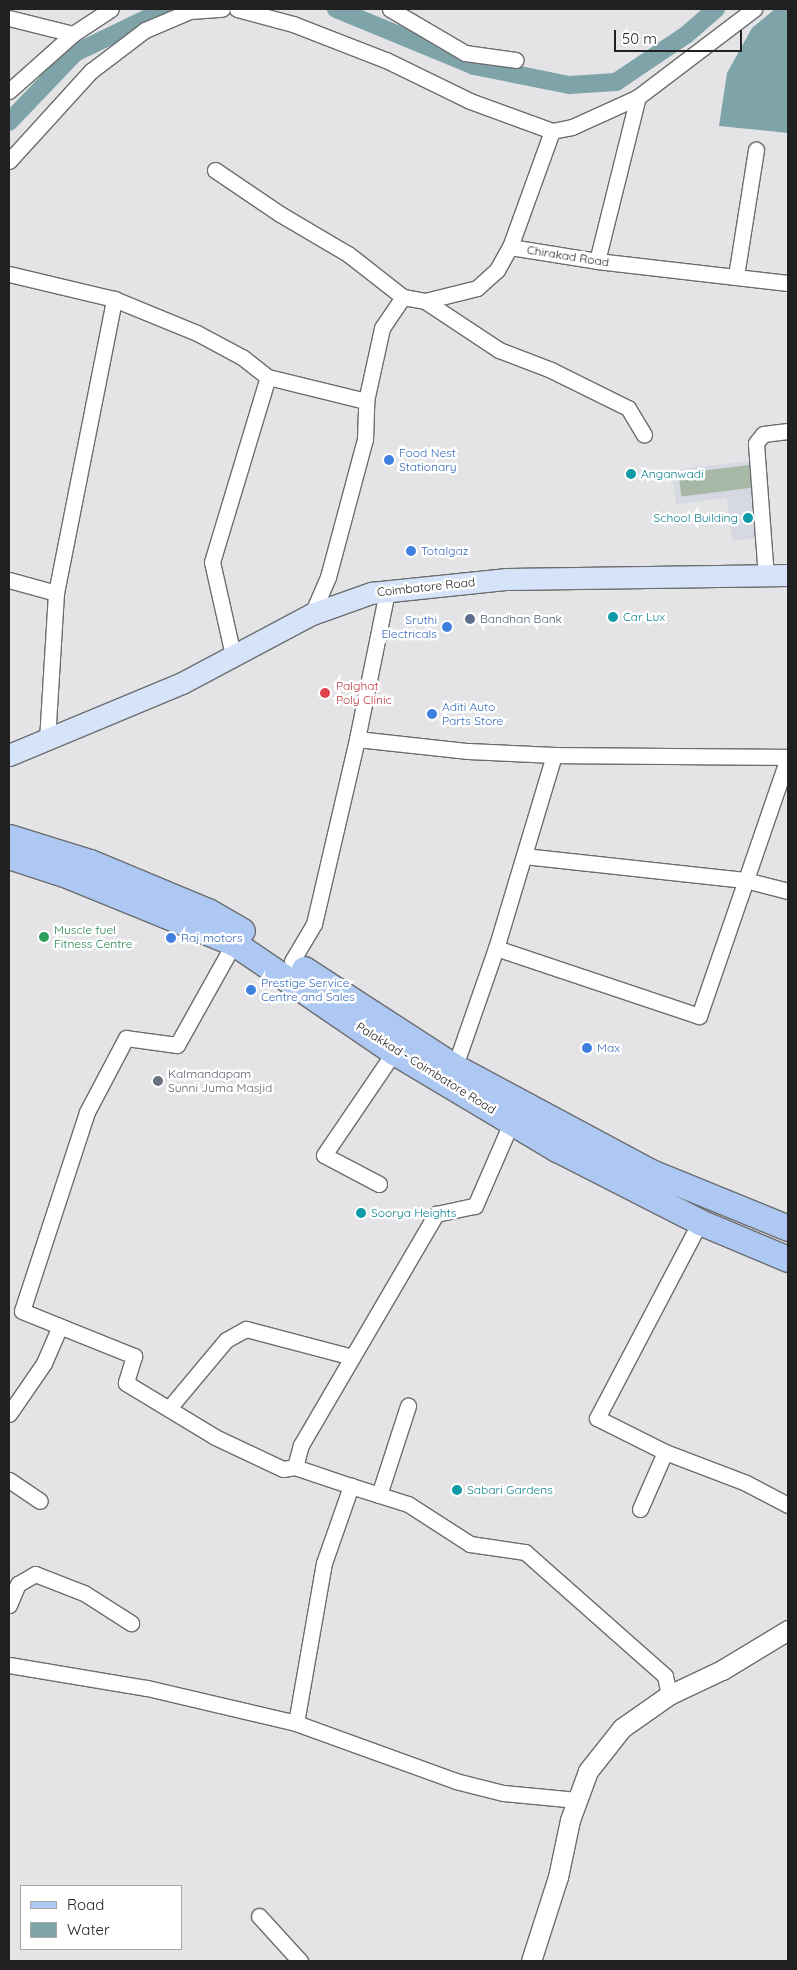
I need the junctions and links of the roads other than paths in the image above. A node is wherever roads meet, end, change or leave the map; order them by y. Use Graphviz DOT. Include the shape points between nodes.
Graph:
graph roads {
  1 [pos="111,9"];
  2 [pos="222,9"];
  3 [pos="237,9"];
  4 [pos="390,9"];
  5 [pos="754,9"];
  6 [pos="9,18"];
  7 [pos="73,34"];
  8 [pos="516,60"];
  9 [pos="9,91"];
  10 [pos="638,97"];
  11 [pos="552,130"];
  12 [pos="756,150"];
  13 [pos="9,162"];
  14 [pos="215,170"];
  15 [pos="510,247"];
  16 [pos="597,261"];
  17 [pos="9,274"];
  18 [pos="736,276"];
  19 [pos="788,283"];
  20 [pos="403,297"];
  21 [pos="114,299"];
  22 [pos="425,301"];
  23 [pos="268,377"];
  24 [pos="366,401"];
  25 [pos="788,431"];
  26 [pos="644,435"];
  27 [pos="788,575"];
  28 [pos="766,577"];
  29 [pos="9,580"];
  30 [pos="387,591"];
  31 [pos="56,593"];
  32 [pos="312,614"];
  33 [pos="233,656"];
  34 [pos="357,739"];
  35 [pos="47,740"];
  36 [pos="9,755"];
  37 [pos="554,755"];
  38 [pos="788,757"];
  39 [pos="9,838"];
  40 [pos="9,856"];
  41 [pos="524,856"];
  42 [pos="745,880"];
  43 [pos="788,890"];
  44 [pos="234,943"];
  45 [pos="496,948"];
  46 [pos="292,961"];
  47 [pos="394,1052"];
  48 [pos="452,1076"];
  49 [pos="512,1121"];
  50 [pos="621,1156"];
  51 [pos="608,1176"];
  52 [pos="379,1184"];
  53 [pos="700,1222"];
  54 [pos="788,1228"];
  55 [pos="788,1259"];
  56 [pos="15,1308"];
  57 [pos="60,1326"];
  58 [pos="352,1357"];
  59 [pos="408,1406"];
  60 [pos="170,1407"];
  61 [pos="9,1414"];
  62 [pos="665,1452"];
  63 [pos="295,1467"];
  64 [pos="9,1480"];
  65 [pos="351,1486"];
  66 [pos="379,1495"];
  67 [pos="40,1501"];
  68 [pos="788,1505"];
  69 [pos="640,1509"];
  70 [pos="9,1605"];
  71 [pos="131,1623"];
  72 [pos="788,1630"];
  73 [pos="9,1664"];
  74 [pos="669,1696"];
  75 [pos="296,1723"];
  76 [pos="577,1800"];
  77 [pos="259,1916"];
  78 [pos="300,1961"];
  79 [pos="531,1961"];
  1 -- 7 [label="street"];
  2 -- 13 [label="street" via="190,11 145,30 91,71"];
  3 -- 11 [label="street" via="321,35 386,60 470,101"];
  4 -- 8 [label="street" via="465,53"];
  5 -- 10 [label="street"];
  6 -- 7 [label="street"];
  7 -- 9 [label="street"];
  10 -- 11 [label="street" via="581,124"];
  10 -- 16 [label="street"];
  11 -- 15 [label="street"];
  12 -- 18 [label="street"];
  14 -- 20 [label="street" via="348,254"];
  15 -- 16 [label="street, Chirakad Road"];
  15 -- 22 [label="street, Chirakad Road" via="497,270 477,288"];
  16 -- 18 [label="street, Chirakad Road"];
  17 -- 21 [label="street"];
  18 -- 19 [label="street, Chirakad Road"];
  20 -- 22 [label="street, Chirakad Road"];
  20 -- 24 [label="street" via="382,328"];
  21 -- 23 [label="street" via="197,332 242,357"];
  21 -- 31 [label="street"];
  22 -- 26 [label="street" via="499,350 551,370 628,408"];
  23 -- 24 [label="street"];
  23 -- 33 [label="street" via="212,562"];
  24 -- 32 [label="street" via="365,439 343,529"];
  25 -- 28 [label="street" via="763,434 756,443"];
  27 -- 28 [label="main road, Coimbatore Road"];
  28 -- 30 [label="main road, Coimbatore Road" via="507,580"];
  29 -- 31 [label="street"];
  30 -- 32 [label="main road, Coimbatore Road" via="371,593"];
  30 -- 34 [label="street"];
  31 -- 35 [label="street"];
  32 -- 33 [label="main road, Coimbatore Road"];
  33 -- 35 [label="main road, Coimbatore Road" via="182,683"];
  34 -- 37 [label="street" via="468,751"];
  34 -- 46 [label="street" via="314,924"];
  35 -- 36 [label="main road, Coimbatore Road"];
  37 -- 38 [label="street"];
  37 -- 41 [label="street"];
  38 -- 42 [label="street"];
  39 -- 46 [label="main road, Palakkad - Coimbatore Road" via="90,862 208,911"];
  40 -- 44 [label="main road, Palakkad - Coimbatore Road" via="64,874"];
  41 -- 42 [label="street"];
  41 -- 45 [label="street"];
  42 -- 43 [label="street"];
  42 -- 45 [label="street" via="698,1016"];
  44 -- 47 [label="main road, Palakkad - Coimbatore Road"];
  44 -- 56 [label="street" via="177,1045 126,1038 87,1112"];
  45 -- 48 [label="street"];
  46 -- 48 [label="main road, Palakkad - Coimbatore Road"];
  47 -- 48 [label="main road, Palakkad - Coimbatore Road"];
  47 -- 52 [label="street" via="324,1155"];
  48 -- 49 [label="main road, Palakkad - Coimbatore Road"];
  48 -- 50 [label="main road, Palakkad - Coimbatore Road"];
  49 -- 51 [label="main road, Palakkad - Coimbatore Road"];
  49 -- 58 [label="street" via="475,1206 436,1214"];
  50 -- 51 [label="main road"];
  50 -- 54 [label="main road, Palakkad - Coimbatore Road" via="651,1172"];
  51 -- 53 [label="main road, Palakkad - Coimbatore Road"];
  53 -- 55 [label="main road, Palakkad - Coimbatore Road"];
  53 -- 62 [label="street" via="597,1418"];
  56 -- 57 [label="street"];
  57 -- 60 [label="street" via="134,1356 126,1383"];
  57 -- 61 [label="street" via="44,1363"];
  58 -- 60 [label="street" via="246,1329 226,1340"];
  58 -- 63 [label="street" via="302,1445"];
  59 -- 66 [label="street"];
  60 -- 63 [label="street" via="215,1437 283,1469"];
  62 -- 68 [label="street" via="746,1483"];
  62 -- 69 [label="street"];
  63 -- 65 [label="street"];
  64 -- 67 [label="street"];
  65 -- 66 [label="street"];
  65 -- 75 [label="street" via="324,1563"];
  66 -- 74 [label="street" via="408,1504 470,1544 525,1552 665,1676"];
  70 -- 71 [label="street" via="18,1584 35,1574 84,1593"];
  72 -- 74 [label="street" via="722,1670"];
  73 -- 75 [label="street" via="146,1688"];
  74 -- 76 [label="street" via="622,1728 588,1771"];
  75 -- 76 [label="street" via="456,1781 504,1793"];
  76 -- 79 [label="street"];
  77 -- 78 [label="street"];
}
